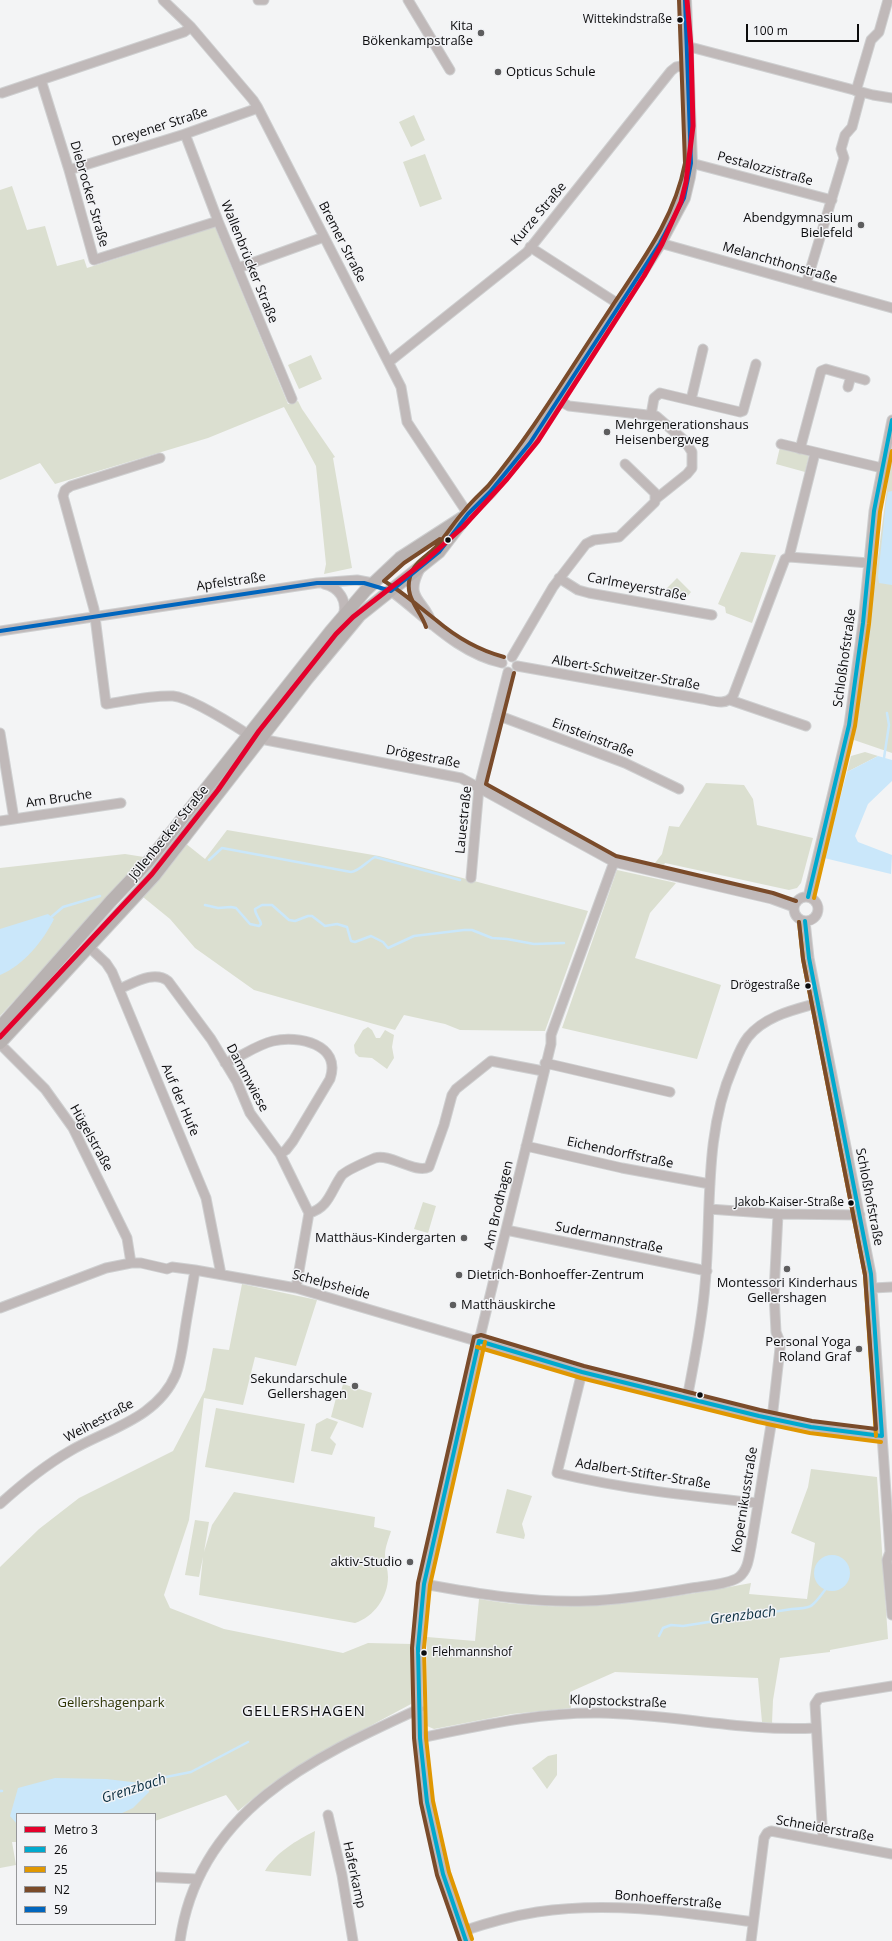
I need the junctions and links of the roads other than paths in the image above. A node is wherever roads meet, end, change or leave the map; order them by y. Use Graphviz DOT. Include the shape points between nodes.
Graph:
graph roads {
  1 [pos="163,0"];
  2 [pos="258,0"];
  3 [pos="264,0"];
  4 [pos="408,0"];
  5 [pos="685,0"];
  6 [pos="888,0"];
  7 [pos="191,27"];
  8 [pos="686,49"];
  9 [pos="687,65"];
  10 [pos="450,70"];
  11 [pos="41,80"];
  12 [pos="859,92"];
  13 [pos="2,94"];
  14 [pos="892,98"];
  15 [pos="258,108"];
  16 [pos="185,134"];
  17 [pos="691,163"];
  18 [pos="69,170"];
  19 [pos="832,200"];
  20 [pos="218,221"];
  21 [pos="324,238"];
  22 [pos="660,243"];
  23 [pos="530,247"];
  24 [pos="238,268"];
  25 [pos="806,284"];
  26 [pos="620,305"];
  27 [pos="892,308"];
  28 [pos="703,349"];
  29 [pos="389,362"];
  30 [pos="756,364"];
  31 [pos="851,376"];
  32 [pos="865,380"];
  33 [pos="848,387"];
  34 [pos="292,399"];
  35 [pos="558,400"];
  36 [pos="690,400"];
  37 [pos="651,415"];
  38 [pos="892,420"];
  39 [pos="781,444"];
  40 [pos="800,449"];
  41 [pos="815,453"];
  42 [pos="160,458"];
  43 [pos="625,464"];
  44 [pos="882,468"];
  45 [pos="657,498"];
  46 [pos="468,514"];
  47 [pos="789,557"];
  48 [pos="869,563"];
  49 [pos="420,569"];
  50 [pos="559,578"];
  51 [pos="317,583"];
  52 [pos="373,583"];
  53 [pos="392,591"];
  54 [pos="712,615"];
  55 [pos="94,616"];
  56 [pos="343,616"];
  57 [pos="432,625"];
  58 [pos="0,631"];
  59 [pos="512,657"];
  60 [pos="502,663"];
  61 [pos="517,666"];
  62 [pos="508,672"];
  63 [pos="730,700"];
  64 [pos="497,715"];
  65 [pos="806,726"];
  66 [pos="0,733"];
  67 [pos="249,735"];
  68 [pos="262,737"];
  69 [pos="480,787"];
  70 [pos="679,789"];
  71 [pos="121,804"];
  72 [pos="14,819"];
  73 [pos="0,821"];
  74 [pos="614,862"];
  75 [pos="471,878"];
  76 [pos="808,897"];
  77 [pos="794,907"];
  78 [pos="805,921"];
  79 [pos="89,947"];
  80 [pos="119,989"];
  81 [pos="818,1003"];
  82 [pos="0,1027"];
  83 [pos="0,1043"];
  84 [pos="225,1063"];
  85 [pos="544,1067"];
  86 [pos="670,1092"];
  87 [pos="526,1146"];
  88 [pos="280,1154"];
  89 [pos="710,1184"];
  90 [pos="709,1209"];
  91 [pos="309,1213"];
  92 [pos="778,1214"];
  93 [pos="860,1215"];
  94 [pos="506,1230"];
  95 [pos="131,1263"];
  96 [pos="195,1270"];
  97 [pos="706,1271"];
  98 [pos="221,1274"];
  99 [pos="892,1287"];
  100 [pos="296,1288"];
  101 [pos="873,1288"];
  102 [pos="0,1308"];
  103 [pos="479,1341"];
  104 [pos="582,1372"];
  105 [pos="687,1399"];
  106 [pos="772,1419"];
  107 [pos="882,1436"];
  108 [pos="758,1503"];
  109 [pos="0,1504"];
  110 [pos="891,1553"];
  111 [pos="424,1584"];
  112 [pos="892,1615"];
  113 [pos="892,1686"];
  114 [pos="419,1709"];
  115 [pos="816,1728"];
  116 [pos="420,1738"];
  117 [pos="328,1815"];
  118 [pos="823,1840"];
  119 [pos="892,1854"];
  120 [pos="156,1877"];
  121 [pos="197,1879"];
  122 [pos="753,1922"];
  123 [pos="463,1931"];
  124 [pos="180,1941"];
  125 [pos="353,1941"];
  126 [pos="466,1941"];
  127 [pos="751,1941"];
  1 -- 7 [label="street, Bremer Straße"];
  2 -- 3 [label="street"];
  4 -- 10 [label="street"];
  5 -- 8 [label="main road, Jöllenbecker Straße"];
  6 -- 12 [label="street" via="879,32 871,40"];
  7 -- 11 [label="street" via="184,32"];
  7 -- 15 [label="street, Bremer Straße" via="254,100"];
  8 -- 9 [label="main road, Jöllenbecker Straße"];
  8 -- 12 [label="street" via="694,48"];
  9 -- 17 [label="main road, Jöllenbecker Straße"];
  9 -- 23 [label="street, Kurze Straße" via="671,71"];
  11 -- 13 [label="street"];
  11 -- 18 [label="street, Diebrocker Straße"];
  12 -- 14 [label="street"];
  12 -- 19 [label="street" via="852,127 845,135 841,149 844,158"];
  15 -- 16 [label="street, Dreyener Straße"];
  15 -- 21 [label="street, Bremer Straße"];
  16 -- 18 [label="street, Dreyener Straße"];
  16 -- 20 [label="street, Wallenbrücker Straße"];
  17 -- 19 [label="street, Pestalozzistraße"];
  17 -- 22 [label="main road, Jöllenbecker Straße" via="684,198"];
  18 -- 20 [label="street, Diebrocker Straße" via="94,260"];
  19 -- 25 [label="street"];
  20 -- 24 [label="street, Wallenbrücker Straße"];
  21 -- 24 [label="street"];
  21 -- 29 [label="street, Bremer Straße"];
  22 -- 25 [label="street, Melanchthonstraße"];
  22 -- 26 [label="main road, Jöllenbecker Straße"];
  23 -- 26 [label="street"];
  23 -- 29 [label="street, Kurze Straße"];
  24 -- 34 [label="street, Wallenbrücker Straße"];
  25 -- 27 [label="street, Melanchthonstraße"];
  26 -- 35 [label="main road, Jöllenbecker Straße"];
  28 -- 36 [label="street"];
  29 -- 46 [label="street, Bremer Straße" via="401,387 407,422"];
  30 -- 36 [label="street" via="743,411"];
  31 -- 32 [label="street"];
  31 -- 33 [label="street"];
  31 -- 40 [label="street" via="826,369 819,373"];
  35 -- 37 [label="street" via="569,406"];
  35 -- 46 [label="main road, Jöllenbecker Straße" via="518,459"];
  36 -- 37 [label="street" via="658,394 654,398"];
  37 -- 45 [label="street, Carlmeyerstraße" via="660,418 684,441 690,447 693,456 692,468 687,474"];
  38 -- 44 [label="street, Schloßhofstraße"];
  39 -- 40 [label="street"];
  40 -- 41 [label="street"];
  41 -- 44 [label="street"];
  41 -- 47 [label="street"];
  42 -- 55 [label="street" via="71,486 64,492 63,501 87,580"];
  43 -- 45 [label="street"];
  44 -- 48 [label="street, Schloßhofstraße"];
  45 -- 50 [label="street, Carlmeyerstraße" via="620,538 594,540 586,544"];
  46 -- 49 [label="main road, Jöllenbecker Straße" via="439,552"];
  46 -- 52 [label="main road, Jöllenbecker Straße" via="407,553"];
  47 -- 48 [label="street"];
  47 -- 63 [label="street" via="783,561"];
  48 -- 76 [label="street, Schloßhofstraße" via="846,742"];
  49 -- 53 [label="main road, Jöllenbecker Straße"];
  49 -- 57 [label="street" via="414,581 415,596 430,616"];
  50 -- 54 [label="street, Carlmeyerstraße" via="578,590 589,593"];
  50 -- 59 [label="street, Carlmeyerstraße"];
  51 -- 52 [label="street, Apfelstraße" via="356,580"];
  51 -- 55 [label="street, Apfelstraße"];
  51 -- 56 [label="street" via="335,588 344,603"];
  52 -- 53 [label="main road"];
  52 -- 56 [label="main road, Jöllenbecker Straße"];
  53 -- 57 [label="street"];
  53 -- 68 [label="main road, Jöllenbecker Straße" via="357,618"];
  55 -- 58 [label="street, Apfelstraße"];
  55 -- 67 [label="street" via="106,704 166,696 177,697"];
  56 -- 67 [label="main road, Jöllenbecker Straße"];
  57 -- 60 [label="street" via="464,647 492,661"];
  59 -- 60 [label="street" via="505,658"];
  59 -- 61 [label="street" via="516,660"];
  60 -- 62 [label="street"];
  61 -- 62 [label="street"];
  61 -- 63 [label="street, Albert-Schweitzer-Straße" via="721,702"];
  62 -- 64 [label="street, Lauestraße"];
  63 -- 65 [label="street, Albert-Schweitzer-Straße"];
  64 -- 69 [label="street, Lauestraße"];
  64 -- 70 [label="street, Einsteinstraße" via="611,758"];
  66 -- 72 [label="street"];
  67 -- 82 [label="main road, Jöllenbecker Straße" via="148,862"];
  68 -- 69 [label="street, Drögestraße" via="266,740 461,778"];
  68 -- 79 [label="main road, Jöllenbecker Straße" via="161,868"];
  69 -- 74 [label="street, Drögestraße"];
  69 -- 75 [label="street, Lauestraße"];
  71 -- 72 [label="street, Am Bruche"];
  72 -- 73 [label="street, Am Bruche"];
  74 -- 77 [label="street, Drögestraße" via="772,899"];
  74 -- 85 [label="street, Am Brodhagen" via="553,1027"];
  76 -- 77 [label="street" via="798,900"];
  76 -- 78 [label="street" via="816,902 818,909 814,918"];
  77 -- 78 [label="street" via="796,915"];
  78 -- 81 [label="street, Schloßhofstraße"];
  79 -- 80 [label="street, Auf der Hufe" via="110,967"];
  79 -- 83 [label="main road, Jöllenbecker Straße"];
  80 -- 84 [label="street, Dammwiese" via="154,976 165,978 211,1039"];
  80 -- 98 [label="street, Auf der Hufe" via="206,1198"];
  81 -- 89 [label="street" via="780,1015 757,1028 748,1038 731,1071 717,1116"];
  81 -- 93 [label="street, Schloßhofstraße"];
  83 -- 95 [label="street, Hügelstraße" via="45,1089 73,1128 127,1238"];
  84 -- 88 [label="street, Dammwiese" via="238,1084 250,1113"];
  84 -- 88 [label="street" via="266,1043 278,1040 303,1042 322,1049 330,1056 333,1068 330,1079 293,1141"];
  85 -- 86 [label="street"];
  85 -- 87 [label="street, Am Brodhagen"];
  85 -- 91 [label="street" via="488,1062 454,1092 429,1167 421,1168 380,1157 375,1158 344,1174 325,1204"];
  87 -- 89 [label="street, Eichendorffstraße" via="622,1168"];
  87 -- 94 [label="street, Am Brodhagen"];
  88 -- 91 [label="street, Dammwiese"];
  89 -- 90 [label="street"];
  90 -- 92 [label="street"];
  90 -- 97 [label="street"];
  91 -- 100 [label="street"];
  92 -- 93 [label="street"];
  92 -- 106 [label="street, Kopernikusstraße" via="774,1293 776,1332 780,1348"];
  93 -- 101 [label="street, Schloßhofstraße"];
  94 -- 97 [label="street, Sudermannstraße"];
  94 -- 103 [label="street, Am Brodhagen"];
  95 -- 96 [label="street, Schelpsheide" via="153,1265 156,1262"];
  95 -- 102 [label="street, Schelpsheide" via="106,1268"];
  96 -- 98 [label="street, Schelpsheide"];
  96 -- 109 [label="street, Weihestraße" via="180,1361 174,1379 164,1394 133,1420 72,1450 43,1468"];
  97 -- 105 [label="street" via="702,1321"];
  98 -- 100 [label="street, Schelpsheide"];
  99 -- 101 [label="street"];
  100 -- 103 [label="street, Schelpsheide"];
  101 -- 107 [label="street, Schloßhofstraße"];
  103 -- 104 [label="street, Schelpsheide"];
  103 -- 111 [label="street, Am Brodhagen"];
  104 -- 105 [label="street, Schelpsheide"];
  104 -- 108 [label="street, Adalbert-Stifter-Straße" via="557,1473 600,1483 677,1495"];
  105 -- 106 [label="street, Schelpsheide"];
  106 -- 107 [label="street, Schelpsheide"];
  106 -- 108 [label="street, Kopernikusstraße"];
  107 -- 110 [label="street, Schloßhofstraße"];
  108 -- 111 [label="street, Kopernikusstraße" via="748,1564 739,1577 726,1582 670,1592 587,1601 505,1598"];
  110 -- 112 [label="street, Schloßhofstraße" via="887,1560"];
  111 -- 114 [label="street, Am Brodhagen" via="418,1648"];
  113 -- 115 [label="street" via="819,1698 814,1708"];
  114 -- 116 [label="street, Am Brodhagen"];
  114 -- 121 [label="street" via="363,1735 267,1794 233,1824"];
  115 -- 116 [label="street, Klopstockstraße" via="755,1728 655,1715 575,1713 525,1717"];
  115 -- 118 [label="street"];
  116 -- 123 [label="street, Am Brodhagen" via="431,1824 448,1889"];
  117 -- 125 [label="street, Haferkamp" via="344,1881"];
  118 -- 119 [label="street, Schneiderstraße"];
  118 -- 122 [label="street, Schneiderstraße" via="771,1831 765,1835"];
  120 -- 121 [label="street"];
  121 -- 124 [label="street" via="185,1915"];
  122 -- 123 [label="street, Bonhoefferstraße" via="648,1908 586,1907 536,1912"];
  122 -- 127 [label="street, Schneiderstraße"];
  123 -- 126 [label="street, Am Brodhagen"];
}
